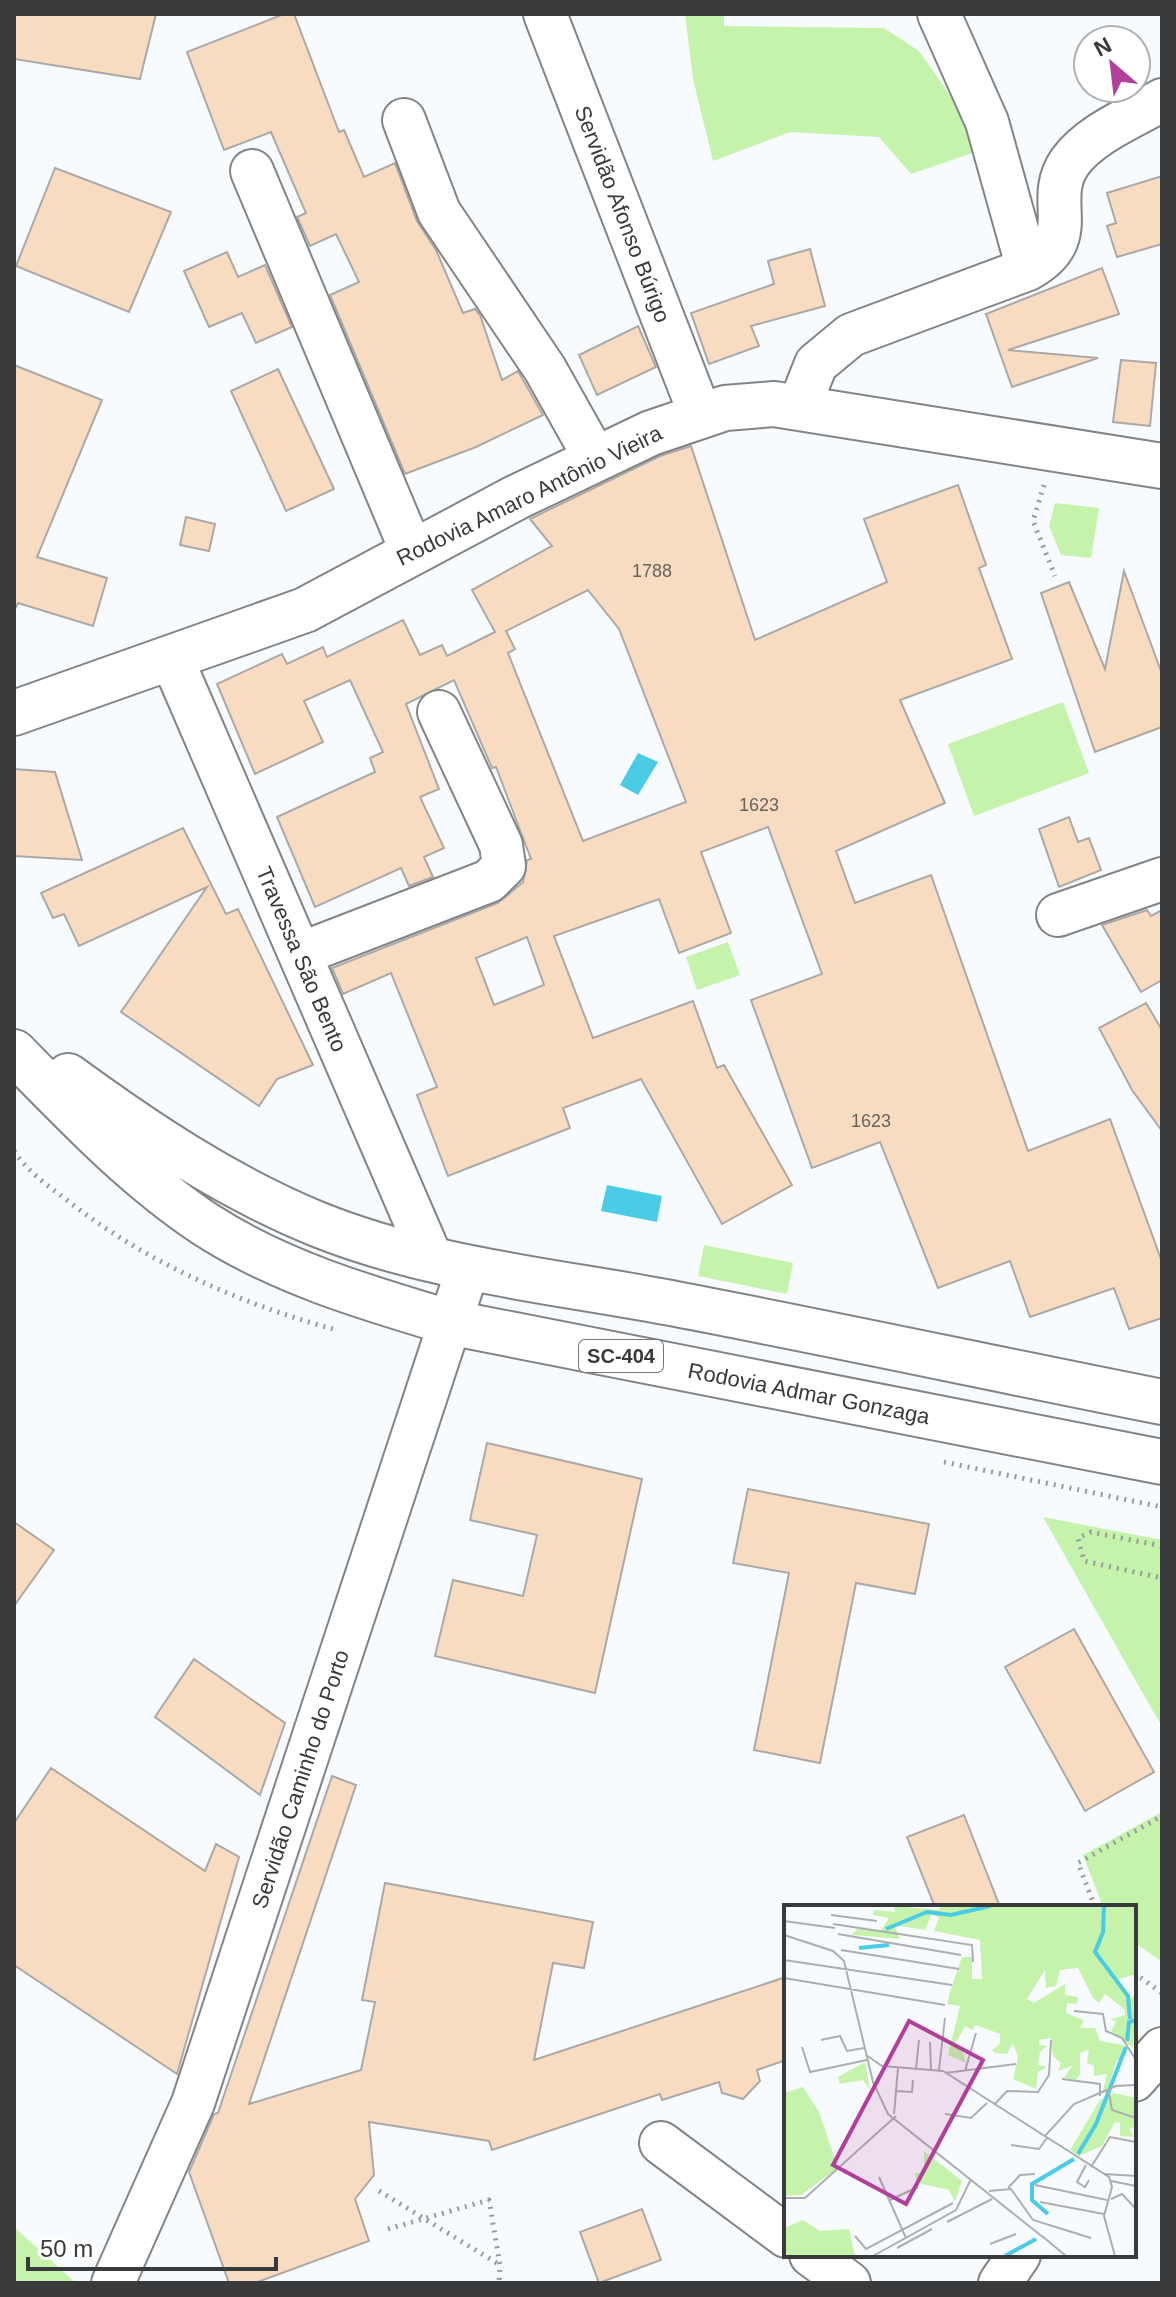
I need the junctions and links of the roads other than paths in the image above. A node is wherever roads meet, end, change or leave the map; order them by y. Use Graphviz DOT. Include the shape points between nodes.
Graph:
graph roads {
  1 [pos="545,14"];
  2 [pos="939,14"];
  3 [pos="1162,100"];
  4 [pos="404,120"];
  5 [pos="252,171"];
  6 [pos="1028,269"];
  7 [pos="799,407"];
  8 [pos="700,414"];
  9 [pos="595,458"];
  10 [pos="1162,466"];
  11 [pos="412,552"];
  12 [pos="172,659"];
  13 [pos="439,712"];
  14 [pos="14,713"];
  15 [pos="1162,879"];
  16 [pos="1058,915"];
  17 [pos="300,954"];
  18 [pos="14,1038"];
  19 [pos="14,1052"];
  20 [pos="450,1264"];
  21 [pos="448,1322"];
  22 [pos="1162,1402"];
  23 [pos="1162,1462"];
  24 [pos="1162,2049"];
  25 [pos="1136,2078"];
  26 [pos="661,2143"];
  27 [pos="784,2235"];
  28 [pos="814,2257"];
  29 [pos="1018,2257"];
  30 [pos="113,2283"];
  31 [pos="849,2283"];
  32 [pos="1000,2283"];
  1 -- 8 [label="street, Servidão Afonso Búrigo"];
  2 -- 6 [label="street" via="987,122"];
  3 -- 6 [label="street" via="1086,146 1070,162 1061,181 1058,241 1047,258"];
  4 -- 9 [label="street" via="439,212 537,356"];
  5 -- 11 [label="street"];
  6 -- 7 [label="street" via="851,335 816,364"];
  7 -- 8 [label="main road, Rodovia Amaro Antônio Vieira" via="751,404"];
  7 -- 10 [label="main road, Rodovia Amaro Antônio Vieira"];
  8 -- 9 [label="main road, Rodovia Amaro Antônio Vieira"];
  9 -- 11 [label="main road, Rodovia Amaro Antônio Vieira"];
  11 -- 12 [label="main road, Rodovia Amaro Antônio Vieira" via="305,610"];
  12 -- 14 [label="main road, Rodovia Amaro Antônio Vieira"];
  12 -- 17 [label="street, Travessa São Bento"];
  13 -- 17 [label="street" via="501,845 504,866 489,881"];
  15 -- 16 [label="street"];
  17 -- 20 [label="street, Travessa São Bento"];
  18 -- 20 [label="main road" via="134,1124 228,1181 316,1223"];
  19 -- 21 [label="main road, Rodovia Admar Gonzaga / SC-404" via="117,1155 205,1224 284,1267"];
  20 -- 21 [label="street, Servidão Caminho do Porto"];
  20 -- 22 [label="main road"];
  21 -- 23 [label="main road, Rodovia Admar Gonzaga / SC-404"];
  21 -- 30 [label="street, Servidão Caminho do Porto" via="193,2103"];
  24 -- 25 [label="street"];
  26 -- 27 [label="street"];
  28 -- 31 [label="street"];
  29 -- 32 [label="street"];
}
